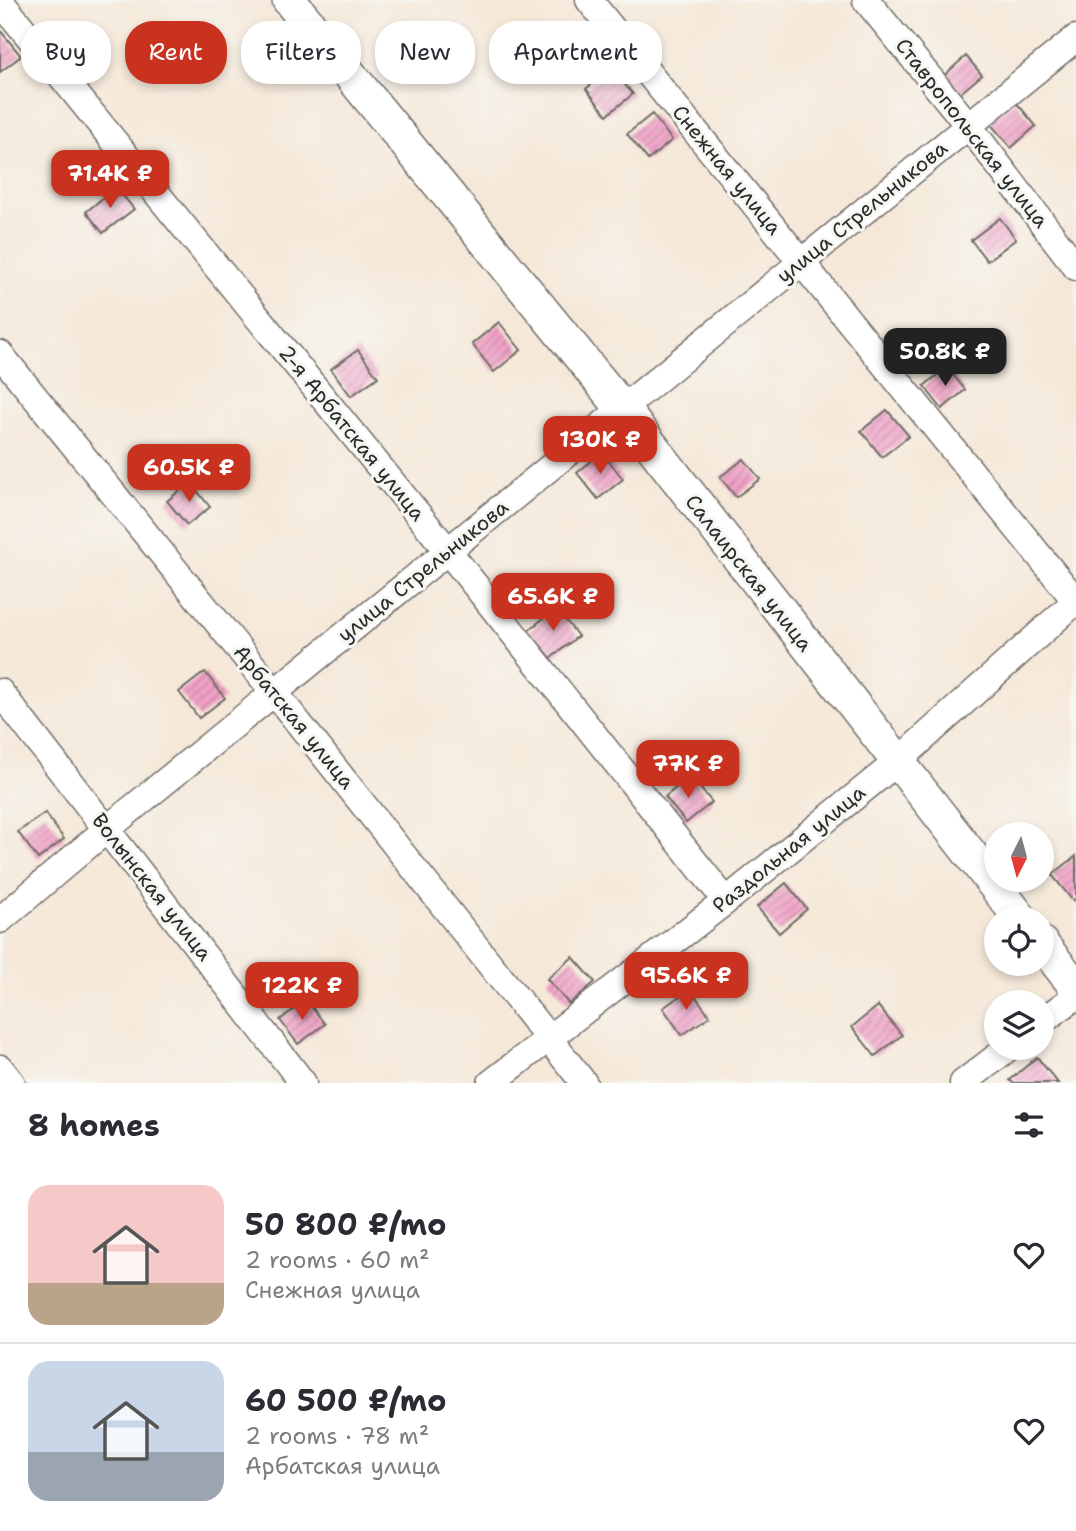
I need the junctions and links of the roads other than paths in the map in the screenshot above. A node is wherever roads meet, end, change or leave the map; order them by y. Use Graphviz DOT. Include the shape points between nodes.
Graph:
graph roads {
  1 [pos="289,0"];
  2 [pos="589,0"];
  3 [pos="866,0"];
  4 [pos="0,1"];
  5 [pos="1076,38"];
  6 [pos="968,125"];
  7 [pos="801,262"];
  8 [pos="1076,267"];
  9 [pos="0,354"];
  10 [pos="622,408"];
  11 [pos="447,551"];
  12 [pos="1076,601"];
  13 [pos="0,692"];
  14 [pos="274,692"];
  15 [pos="896,763"];
  16 [pos="107,829"];
  17 [pos="726,901"];
  18 [pos="1011,906"];
  19 [pos="0,920"];
  20 [pos="1054,959"];
  21 [pos="1076,987"];
  22 [pos="1076,996"];
  23 [pos="1054,1013"];
  24 [pos="549,1035"];
  25 [pos="993,1060"];
  26 [pos="0,1068"];
  27 [pos="12,1083"];
  28 [pos="303,1083"];
  29 [pos="491,1083"];
  30 [pos="584,1083"];
  31 [pos="963,1083"];
  1 -- 10 [label="street, Салаирская улица"];
  2 -- 7 [label="street, Снежная улица"];
  3 -- 6 [label="street, Ставропольская улица"];
  4 -- 11 [label="street, 2-я Арбатская улица"];
  5 -- 6 [label="street, улица Стрельникова"];
  6 -- 7 [label="street, улица Стрельникова"];
  6 -- 8 [label="street, Ставропольская улица"];
  7 -- 10 [label="street, улица Стрельникова"];
  7 -- 12 [label="street, Снежная улица"];
  9 -- 14 [label="street, Арбатская улица"];
  10 -- 11 [label="street, улица Стрельникова"];
  10 -- 15 [label="street, Салаирская улица"];
  11 -- 14 [label="street, улица Стрельникова"];
  11 -- 17 [label="street, 2-я Арбатская улица"];
  12 -- 15 [label="street, Раздольная улица"];
  13 -- 16 [label="street, Волынская улица"];
  14 -- 16 [label="street, улица Стрельникова"];
  14 -- 24 [label="street, Арбатская улица"];
  15 -- 17 [label="street, Раздольная улица"];
  15 -- 18 [label="street, Салаирская улица"];
  16 -- 19 [label="street, улица Стрельникова"];
  16 -- 28 [label="street, Волынская улица"];
  17 -- 24 [label="street, Раздольная улица"];
  20 -- 21 [label="street"];
  22 -- 23 [label="street"];
  24 -- 29 [label="street, Раздольная улица"];
  24 -- 30 [label="street, Арбатская улица"];
  25 -- 31 [label="street"];
  26 -- 27 [label="street"];
}
